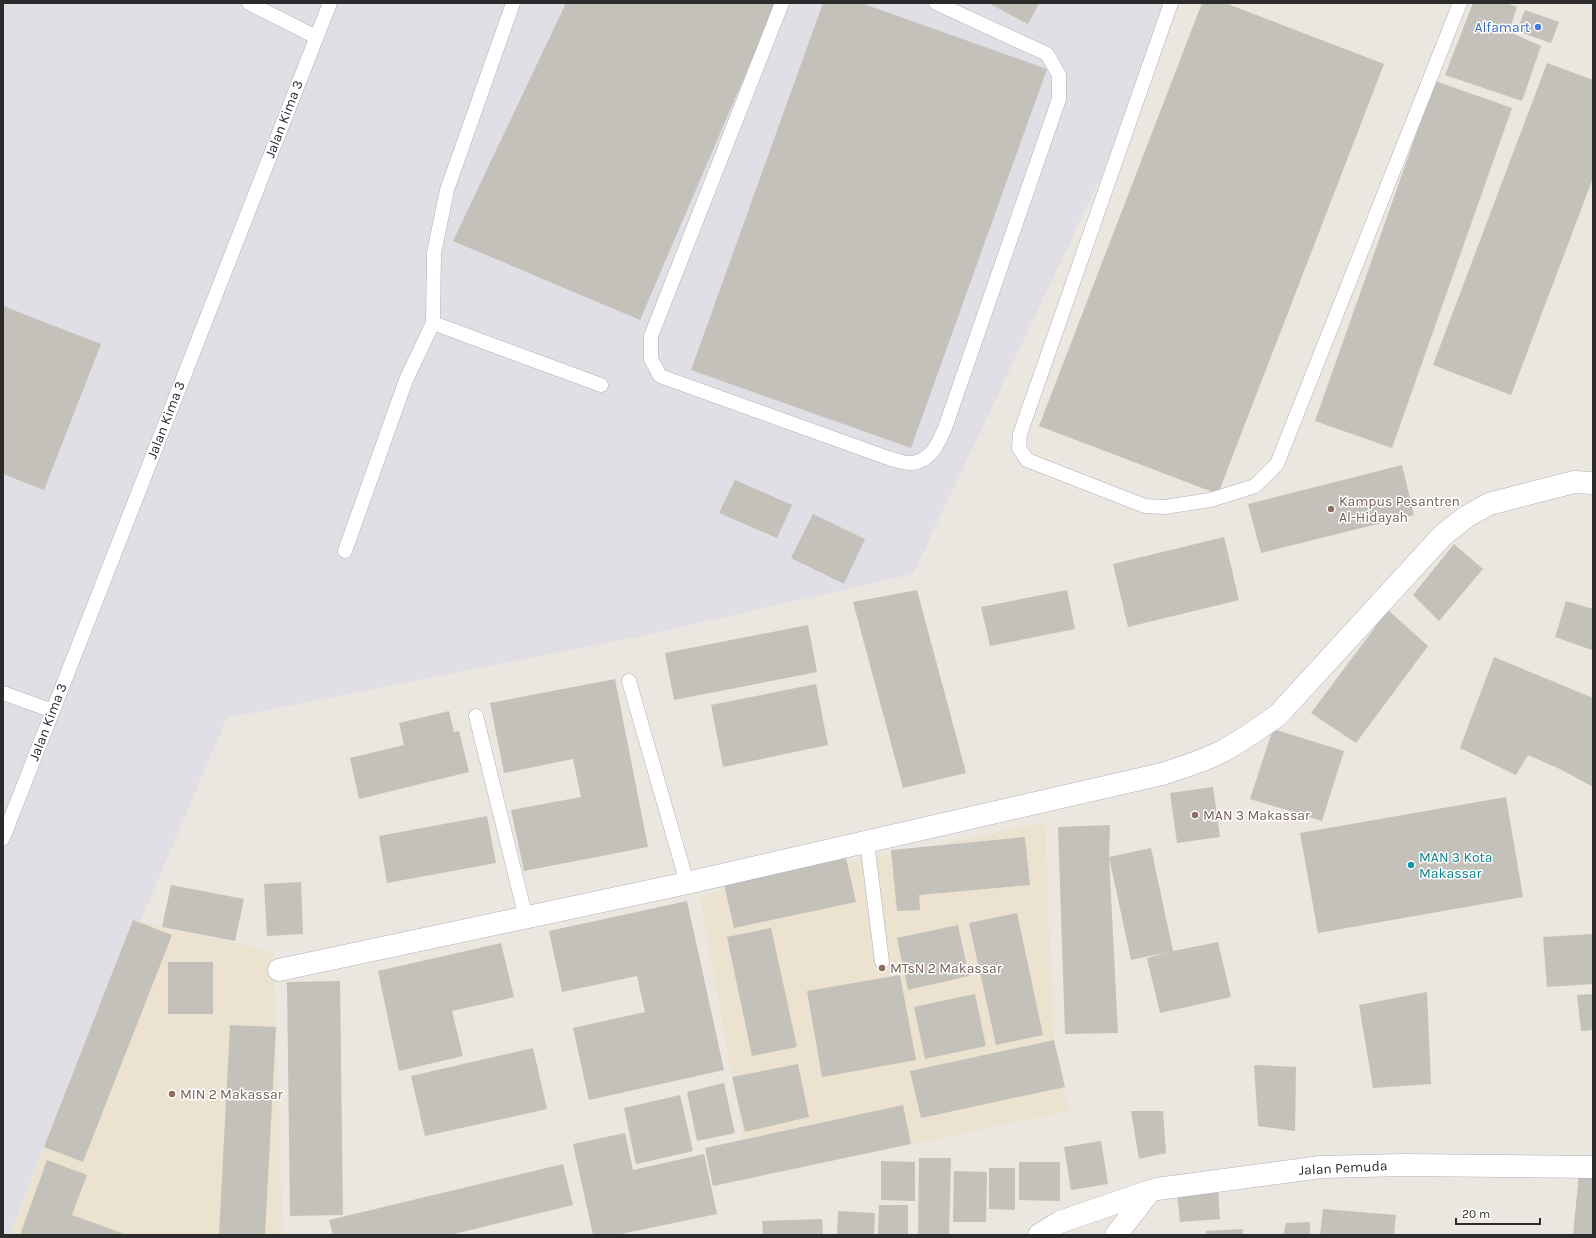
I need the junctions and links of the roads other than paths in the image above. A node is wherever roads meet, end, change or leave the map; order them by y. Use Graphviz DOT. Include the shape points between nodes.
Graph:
graph roads {
  1 [pos="249,3"];
  2 [pos="330,3"];
  3 [pos="513,3"];
  4 [pos="782,3"];
  5 [pos="936,3"];
  6 [pos="1171,3"];
  7 [pos="1460,3"];
  8 [pos="316,37"];
  9 [pos="433,323"];
  10 [pos="601,385"];
  11 [pos="1593,483"];
  12 [pos="345,551"];
  13 [pos="629,681"];
  14 [pos="3,693"];
  15 [pos="53,711"];
  16 [pos="476,716"];
  17 [pos="3,838"];
  18 [pos="867,842"];
  19 [pos="687,883"];
  20 [pos="526,918"];
  21 [pos="882,962"];
  22 [pos="279,970"];
  23 [pos="1593,1167"];
  24 [pos="1150,1191"];
  25 [pos="1039,1235"];
  26 [pos="1116,1235"];
  1 -- 8 [label="lane"];
  2 -- 8 [label="lane, Jalan Kima 3"];
  3 -- 9 [label="lane" via="447,190 434,253"];
  4 -- 5 [label="lane" via="651,336 651,359 660,376 891,459 909,463 925,459 937,445 945,428 1059,99 1059,75 1047,54"];
  6 -- 7 [label="lane" via="1020,434 1019,448 1027,460 1145,506 1165,507 1210,500 1255,486 1277,464"];
  8 -- 15 [label="lane, Jalan Kima 3"];
  9 -- 10 [label="lane"];
  9 -- 12 [label="lane" via="406,380"];
  11 -- 18 [label="street" via="1574,482 1489,504 1466,517 1443,535 1278,715 1248,737 1222,751 1162,774"];
  13 -- 19 [label="lane"];
  14 -- 15 [label="lane"];
  15 -- 17 [label="lane, Jalan Kima 3"];
  16 -- 20 [label="lane"];
  18 -- 19 [label="street"];
  18 -- 21 [label="lane"];
  19 -- 20 [label="street"];
  20 -- 22 [label="street"];
  23 -- 24 [label="street, Jalan Pemuda" via="1321,1167"];
  24 -- 25 [label="street, Jalan Pemuda" via="1060,1222"];
  24 -- 26 [label="street"];
}
